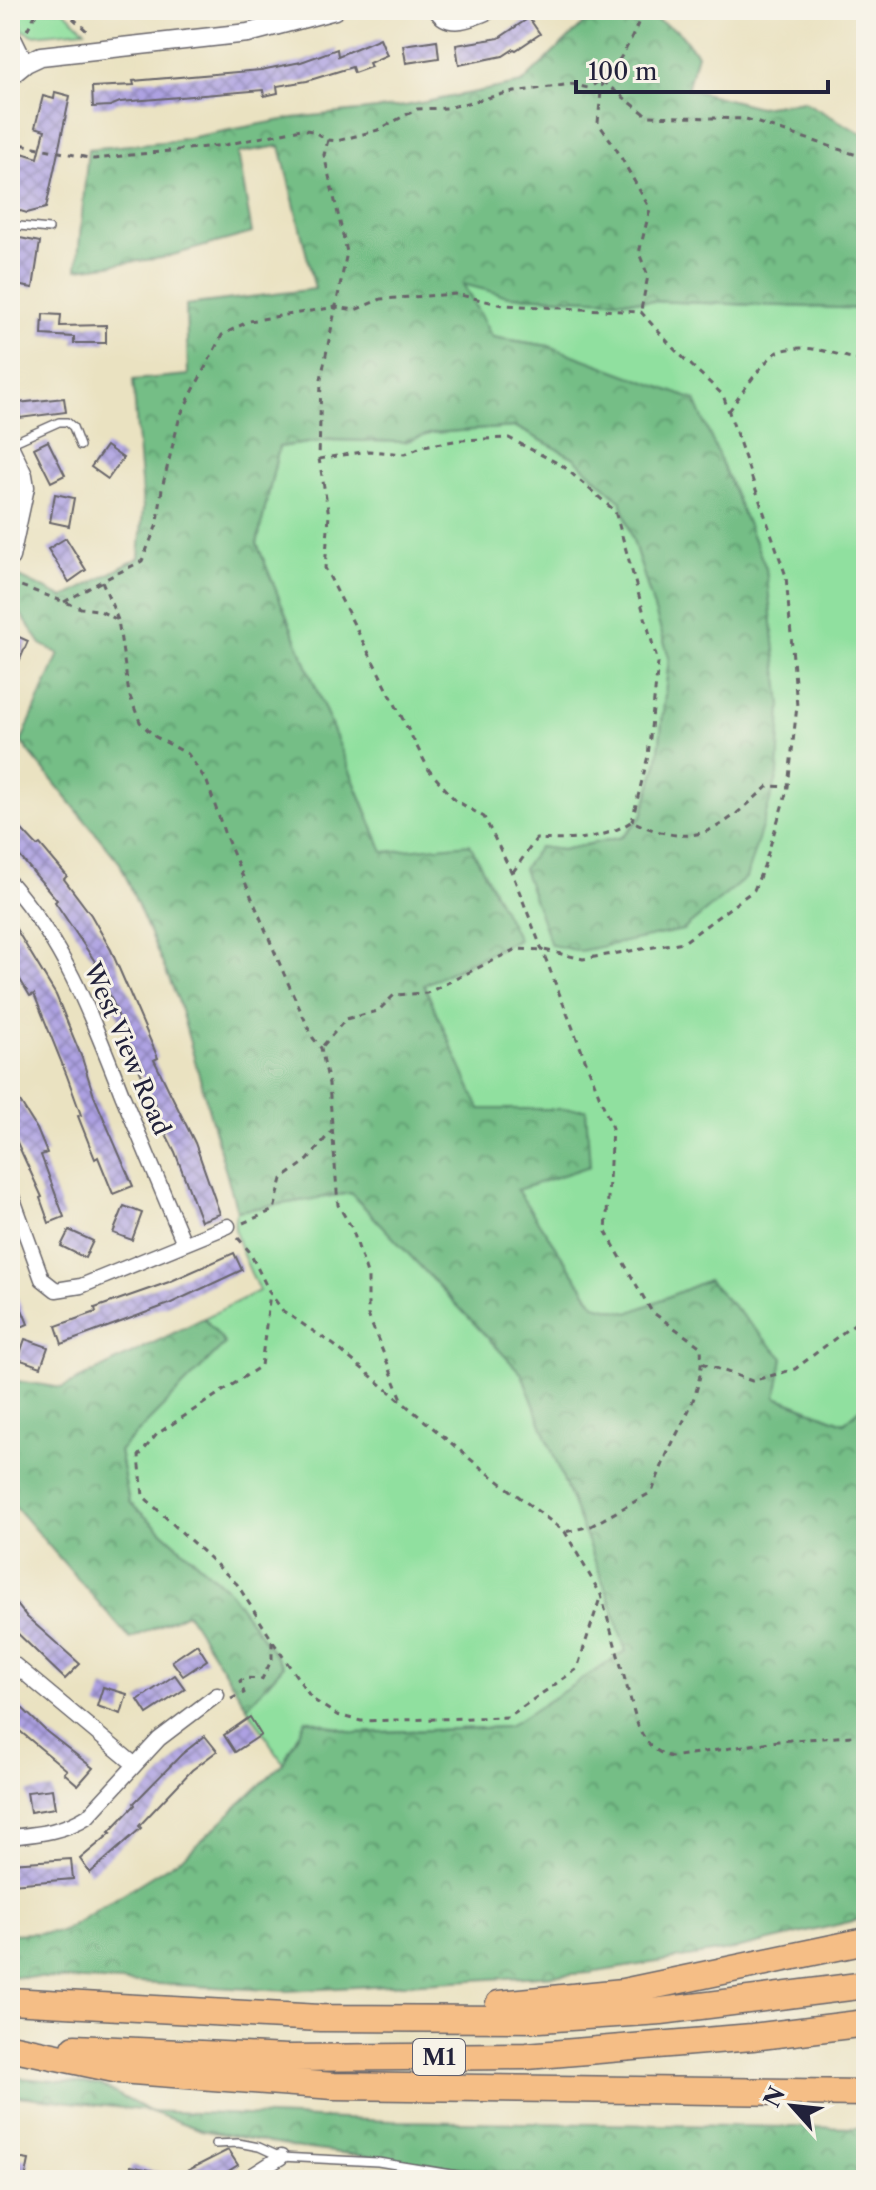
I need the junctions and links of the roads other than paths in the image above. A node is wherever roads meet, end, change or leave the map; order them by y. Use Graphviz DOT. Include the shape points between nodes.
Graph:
graph roads {
  1 [pos="335,10"];
  2 [pos="436,10"];
  3 [pos="493,10"];
  4 [pos="10,30"];
  5 [pos="26,63"];
  6 [pos="10,76"];
  7 [pos="10,225"];
  8 [pos="49,229"];
  9 [pos="10,446"];
  10 [pos="80,446"];
  11 [pos="10,557"];
  12 [pos="10,883"];
  13 [pos="10,1191"];
  14 [pos="228,1226"];
  15 [pos="184,1243"];
  16 [pos="10,1661"];
  17 [pos="217,1695"];
  18 [pos="134,1764"];
  19 [pos="10,1837"];
  20 [pos="866,1941"];
  21 [pos="866,1985"];
  22 [pos="10,2001"];
  23 [pos="320,2018"];
  24 [pos="866,2023"];
  25 [pos="10,2046"];
  26 [pos="866,2093"];
  27 [pos="215,2144"];
  28 [pos="281,2157"];
  29 [pos="245,2180"];
  30 [pos="487,2180"];
  1 -- 5 [label="street" via="248,33 41,56"];
  2 -- 3 [label="street" via="449,22"];
  4 -- 5 [label="street"];
  5 -- 6 [label="street"];
  7 -- 8 [label="lane"];
  9 -- 10 [label="lane" via="67,422"];
  9 -- 11 [label="street" via="25,487"];
  12 -- 15 [label="street, West View Road" via="44,925 82,992"];
  13 -- 15 [label="street" via="42,1279 56,1290 81,1286"];
  14 -- 15 [label="street"];
  16 -- 18 [label="street"];
  17 -- 18 [label="street"];
  18 -- 19 [label="street" via="73,1826"];
  20 -- 23 [label="highway" via="623,1992"];
  21 -- 23 [label="highway, M1" via="661,2011 555,2018"];
  22 -- 23 [label="highway, M1"];
  24 -- 25 [label="highway, M1" via="527,2056 287,2058"];
  25 -- 26 [label="highway" via="119,2070 334,2086"];
  27 -- 28 [label="lane" via="259,2147"];
  28 -- 29 [label="street"];
  28 -- 30 [label="lane" via="378,2162"];
}
